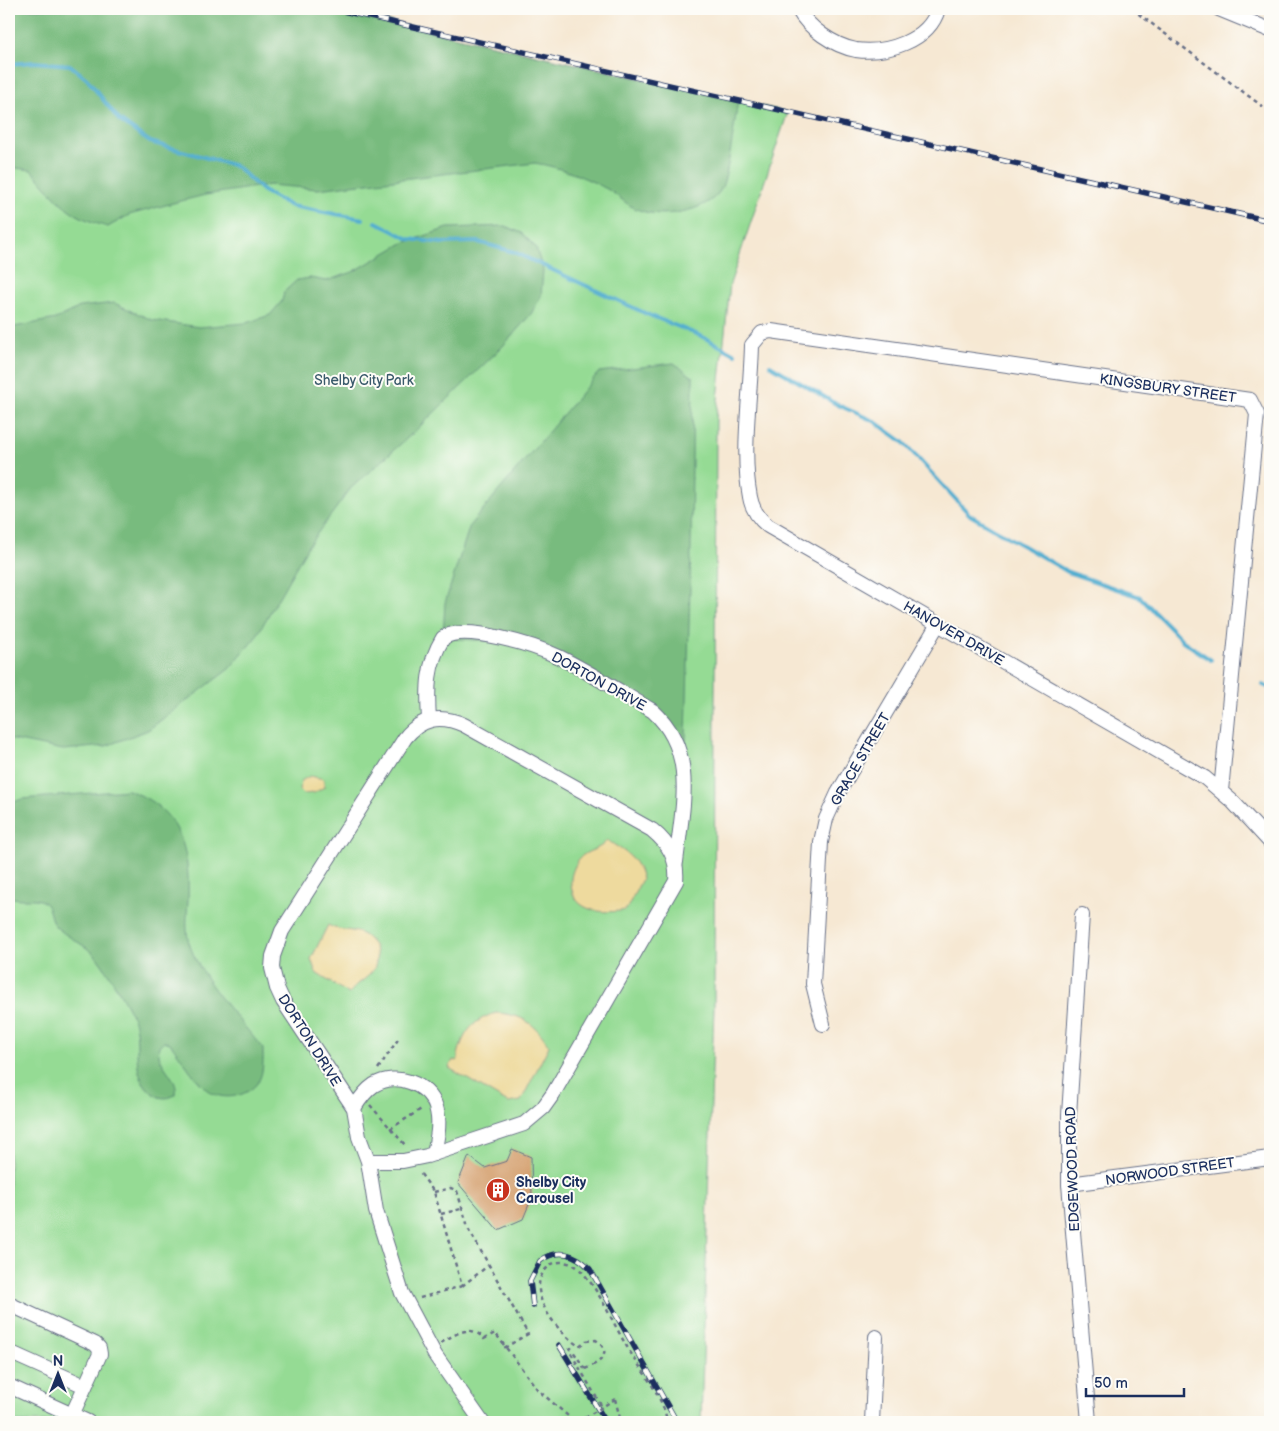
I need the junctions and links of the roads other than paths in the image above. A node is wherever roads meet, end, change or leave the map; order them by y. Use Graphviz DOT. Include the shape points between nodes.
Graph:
graph roads {
  1 [pos="798,9"];
  2 [pos="938,9"];
  3 [pos="1219,9"];
  4 [pos="1270,30"];
  5 [pos="752,365"];
  6 [pos="938,624"];
  7 [pos="429,719"];
  8 [pos="1221,791"];
  9 [pos="1270,842"];
  10 [pos="676,862"];
  11 [pos="1082,915"];
  12 [pos="823,1024"];
  13 [pos="354,1108"];
  14 [pos="434,1154"];
  15 [pos="1270,1158"];
  16 [pos="368,1161"];
  17 [pos="1070,1184"];
  18 [pos="9,1304"];
  19 [pos="876,1337"];
  20 [pos="9,1352"];
  21 [pos="9,1386"];
  22 [pos="85,1386"];
  23 [pos="72,1415"];
  24 [pos="88,1422"];
  25 [pos="482,1422"];
  26 [pos="872,1422"];
  27 [pos="1089,1422"];
  1 -- 2 [label="street" via="816,32 854,50 880,51 911,40 931,26"];
  3 -- 4 [label="street"];
  5 -- 6 [label="street, HANOVER DRIVE" via="747,462 750,498 757,517"];
  5 -- 8 [label="street, KINGSBURY STREET" via="752,345 762,333 771,331 1250,400 1257,414"];
  6 -- 8 [label="street, HANOVER DRIVE" via="1149,744"];
  6 -- 12 [label="street, GRACE STREET" via="838,793 826,819 821,842 813,984"];
  7 -- 10 [label="street" via="464,724 652,830 669,847"];
  7 -- 10 [label="street, DORTON DRIVE" via="431,662 443,638 457,633 521,644 558,656 653,711 665,722 674,740 685,775"];
  7 -- 13 [label="street, DORTON DRIVE" via="412,729 405,738 291,917 273,956 274,978 283,1001"];
  8 -- 9 [label="street, HANOVER DRIVE"];
  10 -- 14 [label="street, DORTON DRIVE" via="676,881 672,890 542,1108 524,1124"];
  11 -- 17 [label="street, EDGEWOOD ROAD" via="1069,1115"];
  13 -- 14 [label="street" via="384,1081 402,1080 421,1087 433,1102 438,1121"];
  13 -- 16 [label="street, DORTON DRIVE"];
  14 -- 16 [label="street, DORTON DRIVE" via="403,1161"];
  15 -- 17 [label="street, NORWOOD STREET"];
  16 -- 25 [label="street, DORTON DRIVE" via="376,1211 407,1302 432,1349"];
  17 -- 27 [label="street, EDGEWOOD ROAD"];
  18 -- 22 [label="street" via="99,1348 100,1354"];
  19 -- 26 [label="street"];
  20 -- 22 [label="street"];
  21 -- 23 [label="street"];
  22 -- 23 [label="street"];
  23 -- 24 [label="street"];
}
